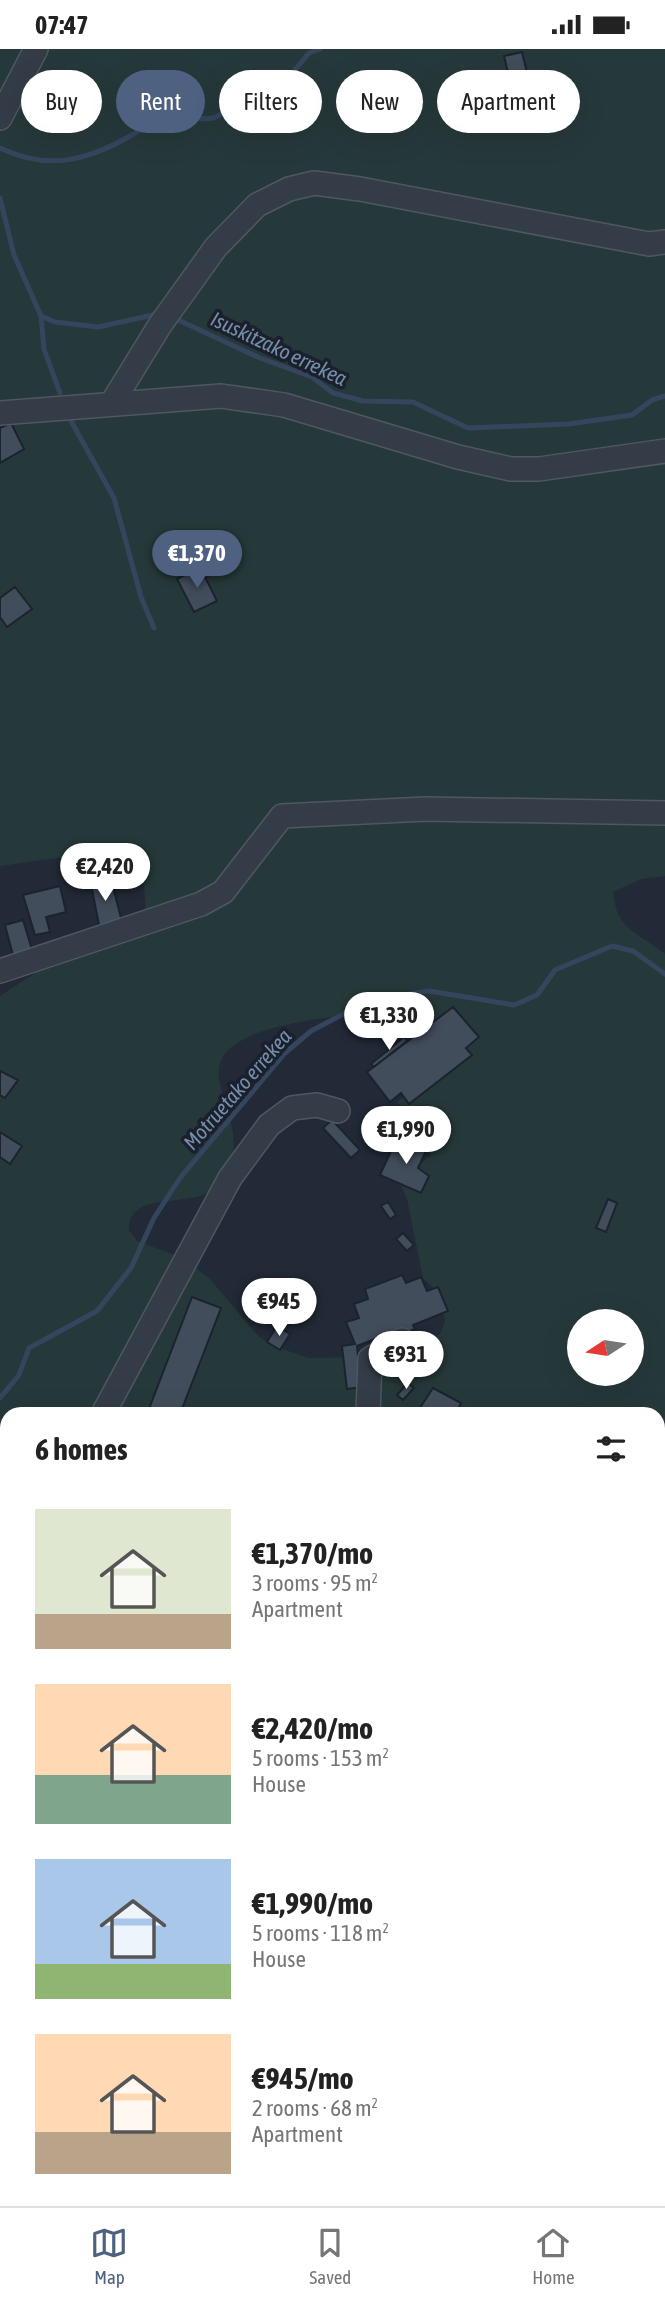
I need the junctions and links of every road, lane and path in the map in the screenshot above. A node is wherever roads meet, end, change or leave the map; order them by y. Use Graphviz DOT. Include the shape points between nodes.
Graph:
graph roads {
  1 [pos="36,49"];
  2 [pos="0,118"];
  3 [pos="665,242"];
  4 [pos="112,403"];
  5 [pos="0,413"];
  6 [pos="665,451"];
  7 [pos="665,813"];
  8 [pos="0,971"];
  9 [pos="338,1111"];
  10 [pos="402,1340"];
  11 [pos="107,1407"];
  12 [pos="368,1407"];
  1 -- 2 [label="street"];
  3 -- 4 [label="street" via="649,244 314,183 289,189 257,205 216,247"];
  4 -- 5 [label="street"];
  4 -- 6 [label="street" via="221,396 271,403 511,469"];
  7 -- 8 [label="street" via="426,809 282,816 223,892 176,913"];
  9 -- 11 [label="street" via="317,1105 292,1108 269,1125 230,1178"];
  10 -- 12 [label="street" via="370,1359"];
}
